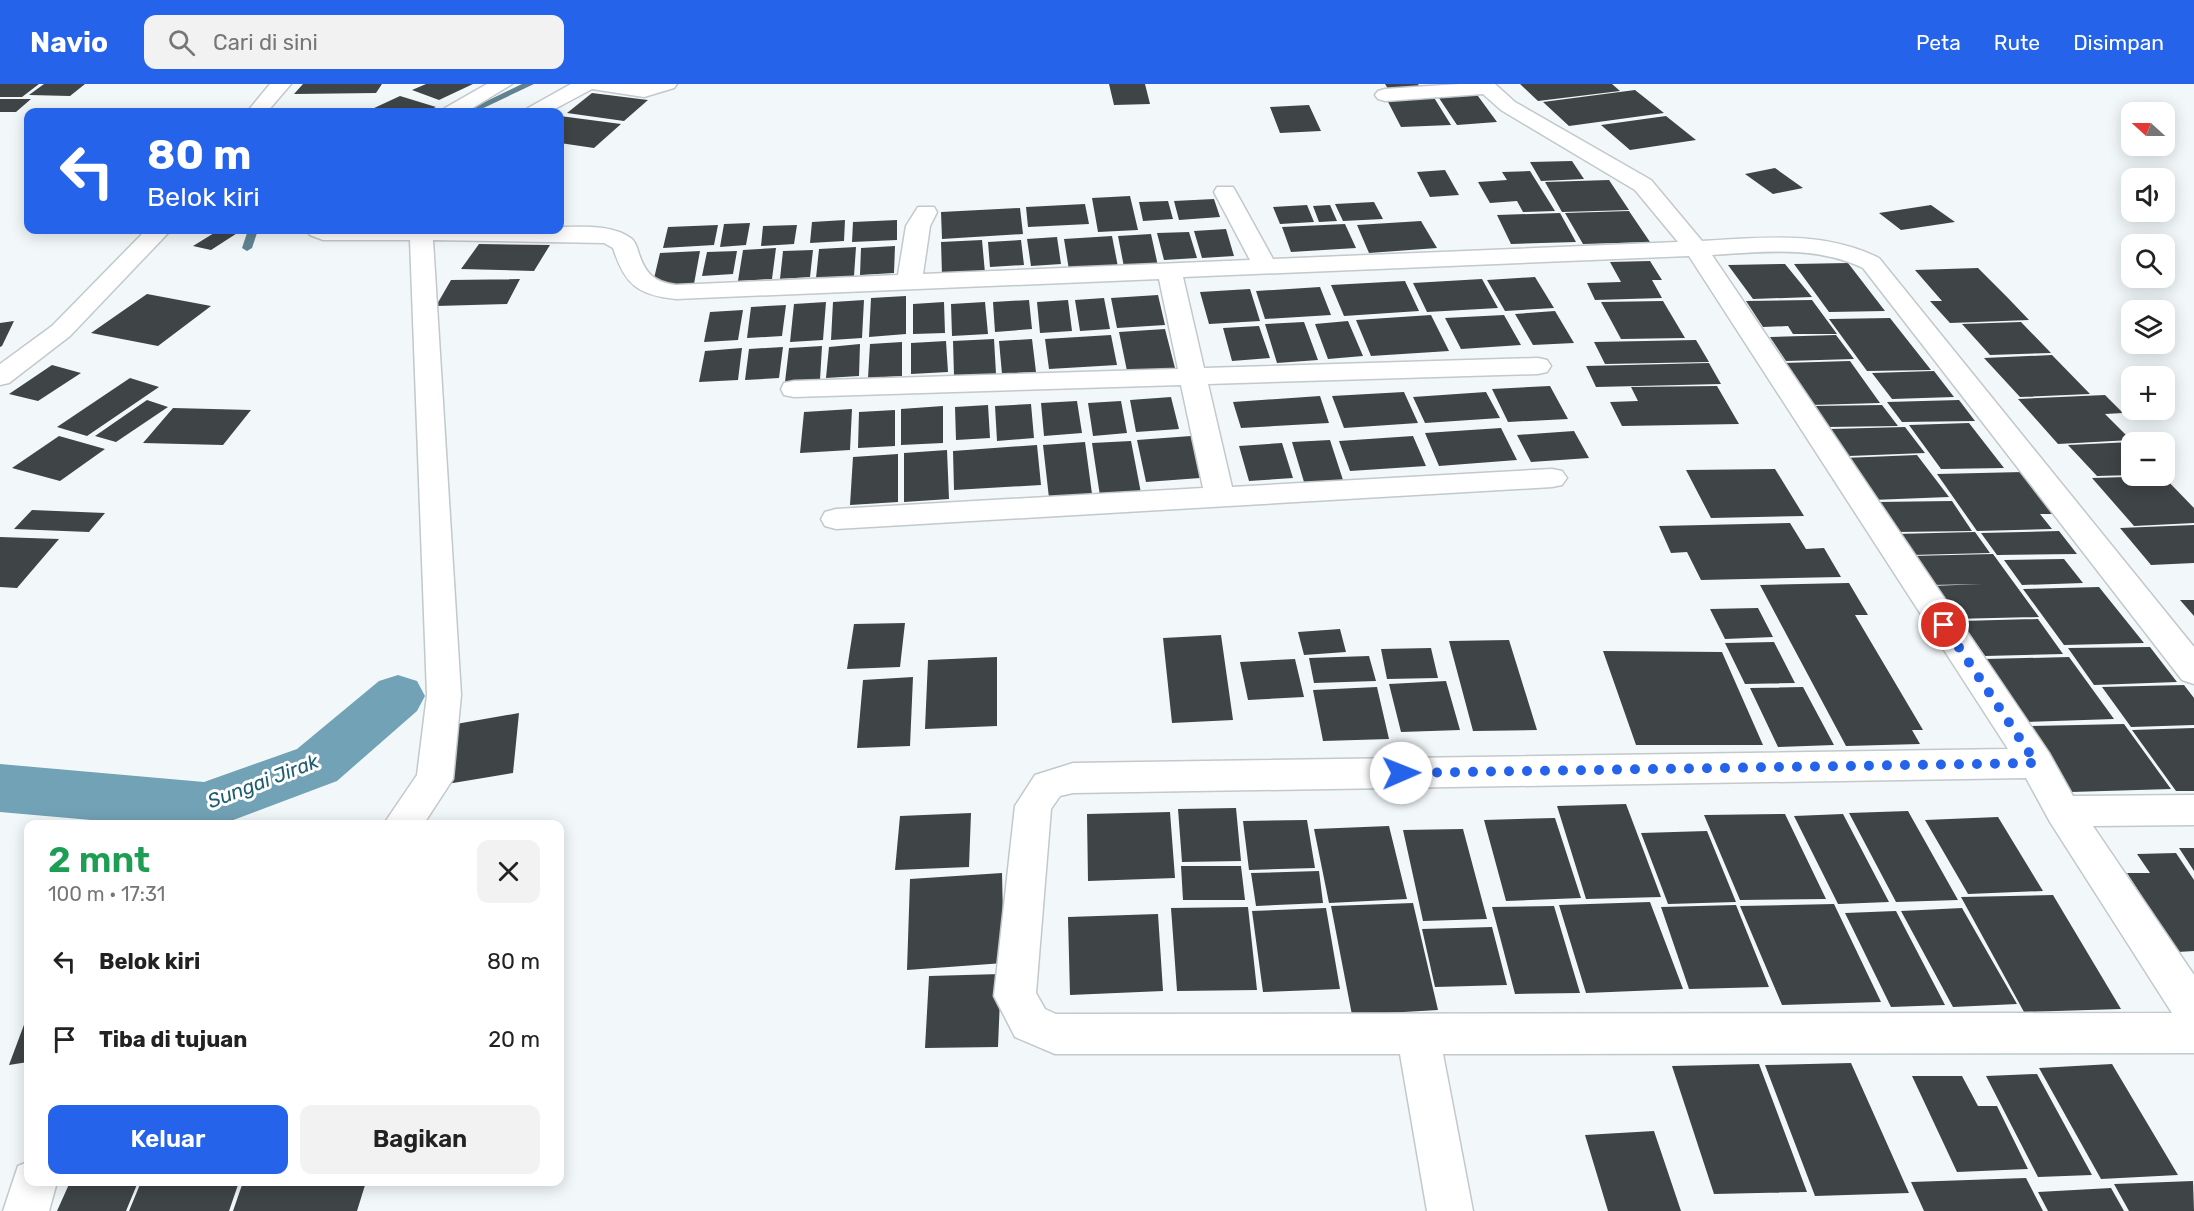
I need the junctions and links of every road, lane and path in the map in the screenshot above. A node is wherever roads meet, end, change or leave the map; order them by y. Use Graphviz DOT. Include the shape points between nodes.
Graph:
graph roads {
  1 [pos="281,84"];
  2 [pos="502,84"];
  3 [pos="586,84"];
  4 [pos="598,84"];
  5 [pos="667,84"];
  6 [pos="1486,86"];
  7 [pos="1385,95"];
  8 [pos="260,108"];
  9 [pos="459,108"];
  10 [pos="542,108"];
  11 [pos="1226,192"];
  12 [pos="927,212"];
  13 [pos="155,234"];
  14 [pos="421,234"];
  15 [pos="1697,250"];
  16 [pos="1265,266"];
  17 [pos="1169,270"];
  18 [pos="909,283"];
  19 [pos="1538,366"];
  20 [pos="0,377"];
  21 [pos="1193,377"];
  22 [pos="794,389"];
  23 [pos="1552,478"];
  24 [pos="1219,496"];
  25 [pos="836,519"];
  26 [pos="2194,671"];
  27 [pos="2036,763"];
  28 [pos="2194,810"];
  29 [pos="2063,811"];
  30 [pos="406,820"];
  31 [pos="2194,1011"];
  32 [pos="1418,1033"];
  33 [pos="2194,1033"];
  34 [pos="33,1186"];
  35 [pos="26,1211"];
  36 [pos="1450,1211"];
  1 -- 8 [label="street"];
  2 -- 9 [label="street"];
  3 -- 10 [label="street"];
  4 -- 5 [label="street" via="644,91"];
  6 -- 7 [label="street"];
  6 -- 15 [label="street" via="1515,111 1643,185"];
  11 -- 16 [label="street"];
  12 -- 18 [label="street" via="918,226"];
  13 -- 20 [label="street" via="61,331"];
  14 -- 18 [label="street" via="610,237 624,244 633,275 659,291"];
  14 -- 30 [label="street" via="444,695 435,779"];
  15 -- 16 [label="street"];
  15 -- 26 [label="street" via="1792,244 1851,252 1871,263"];
  15 -- 27 [label="street"];
  16 -- 17 [label="street"];
  17 -- 18 [label="street"];
  17 -- 21 [label="street"];
  19 -- 21 [label="street"];
  21 -- 22 [label="street"];
  21 -- 24 [label="street"];
  23 -- 24 [label="street"];
  24 -- 25 [label="street"];
  27 -- 29 [label="street"];
  27 -- 32 [label="street" via="1073,778 1048,785 1033,806 1015,996 1030,1023 1055,1034"];
  28 -- 29 [label="street"];
  29 -- 31 [label="street"];
  32 -- 33 [label="street"];
  32 -- 36 [label="street"];
  34 -- 35 [label="street"];
}
